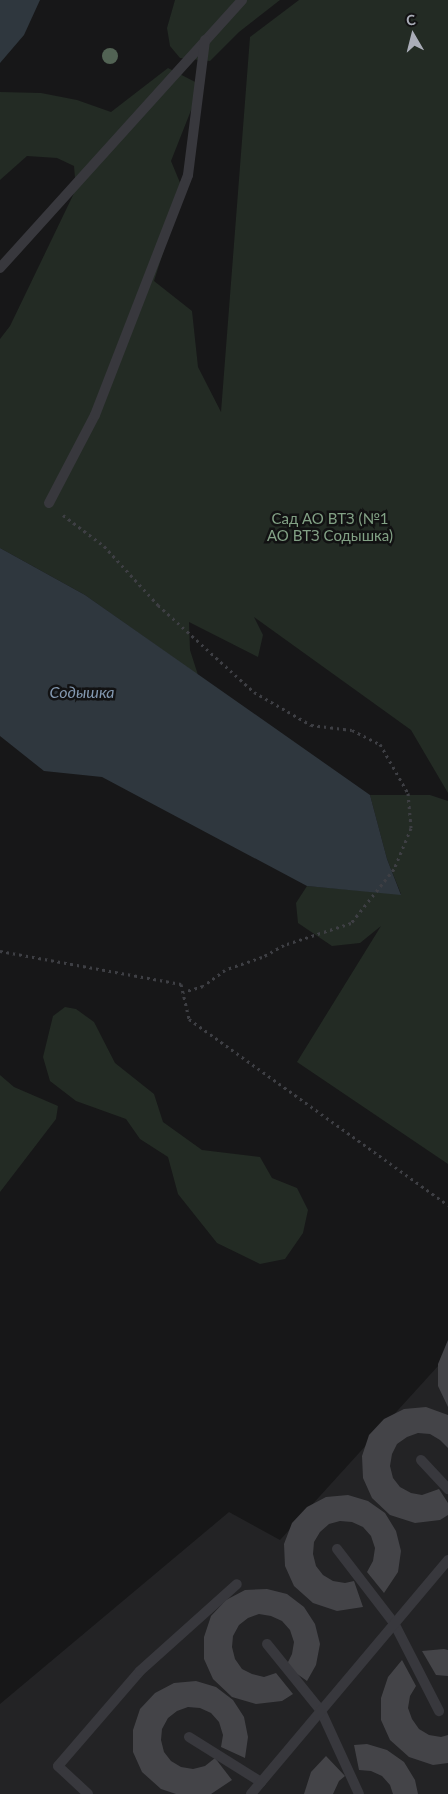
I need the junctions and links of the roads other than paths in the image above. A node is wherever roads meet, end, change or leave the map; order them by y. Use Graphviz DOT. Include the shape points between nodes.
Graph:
graph roads {
  1 [pos="242,0"];
  2 [pos="206,40"];
  3 [pos="0,268"];
  4 [pos="48,503"];
  5 [pos="421,1460"];
  6 [pos="448,1489"];
  7 [pos="337,1549"];
  8 [pos="448,1560"];
  9 [pos="237,1584"];
  10 [pos="394,1623"];
  11 [pos="267,1644"];
  12 [pos="320,1711"];
  13 [pos="438,1711"];
  14 [pos="189,1737"];
  15 [pos="261,1782"];
  16 [pos="88,1794"];
  17 [pos="251,1794"];
  18 [pos="360,1794"];
  1 -- 2 [label="lane"];
  2 -- 3 [label="lane"];
  2 -- 4 [label="lane" via="188,175 95,415"];
  5 -- 6 [label="lane"];
  7 -- 10 [label="lane"];
  8 -- 10 [label="lane"];
  9 -- 16 [label="lane" via="140,1671 58,1766"];
  10 -- 12 [label="lane"];
  10 -- 13 [label="lane"];
  11 -- 12 [label="lane"];
  12 -- 15 [label="lane"];
  12 -- 18 [label="lane"];
  14 -- 15 [label="lane"];
  15 -- 17 [label="lane"];
}
